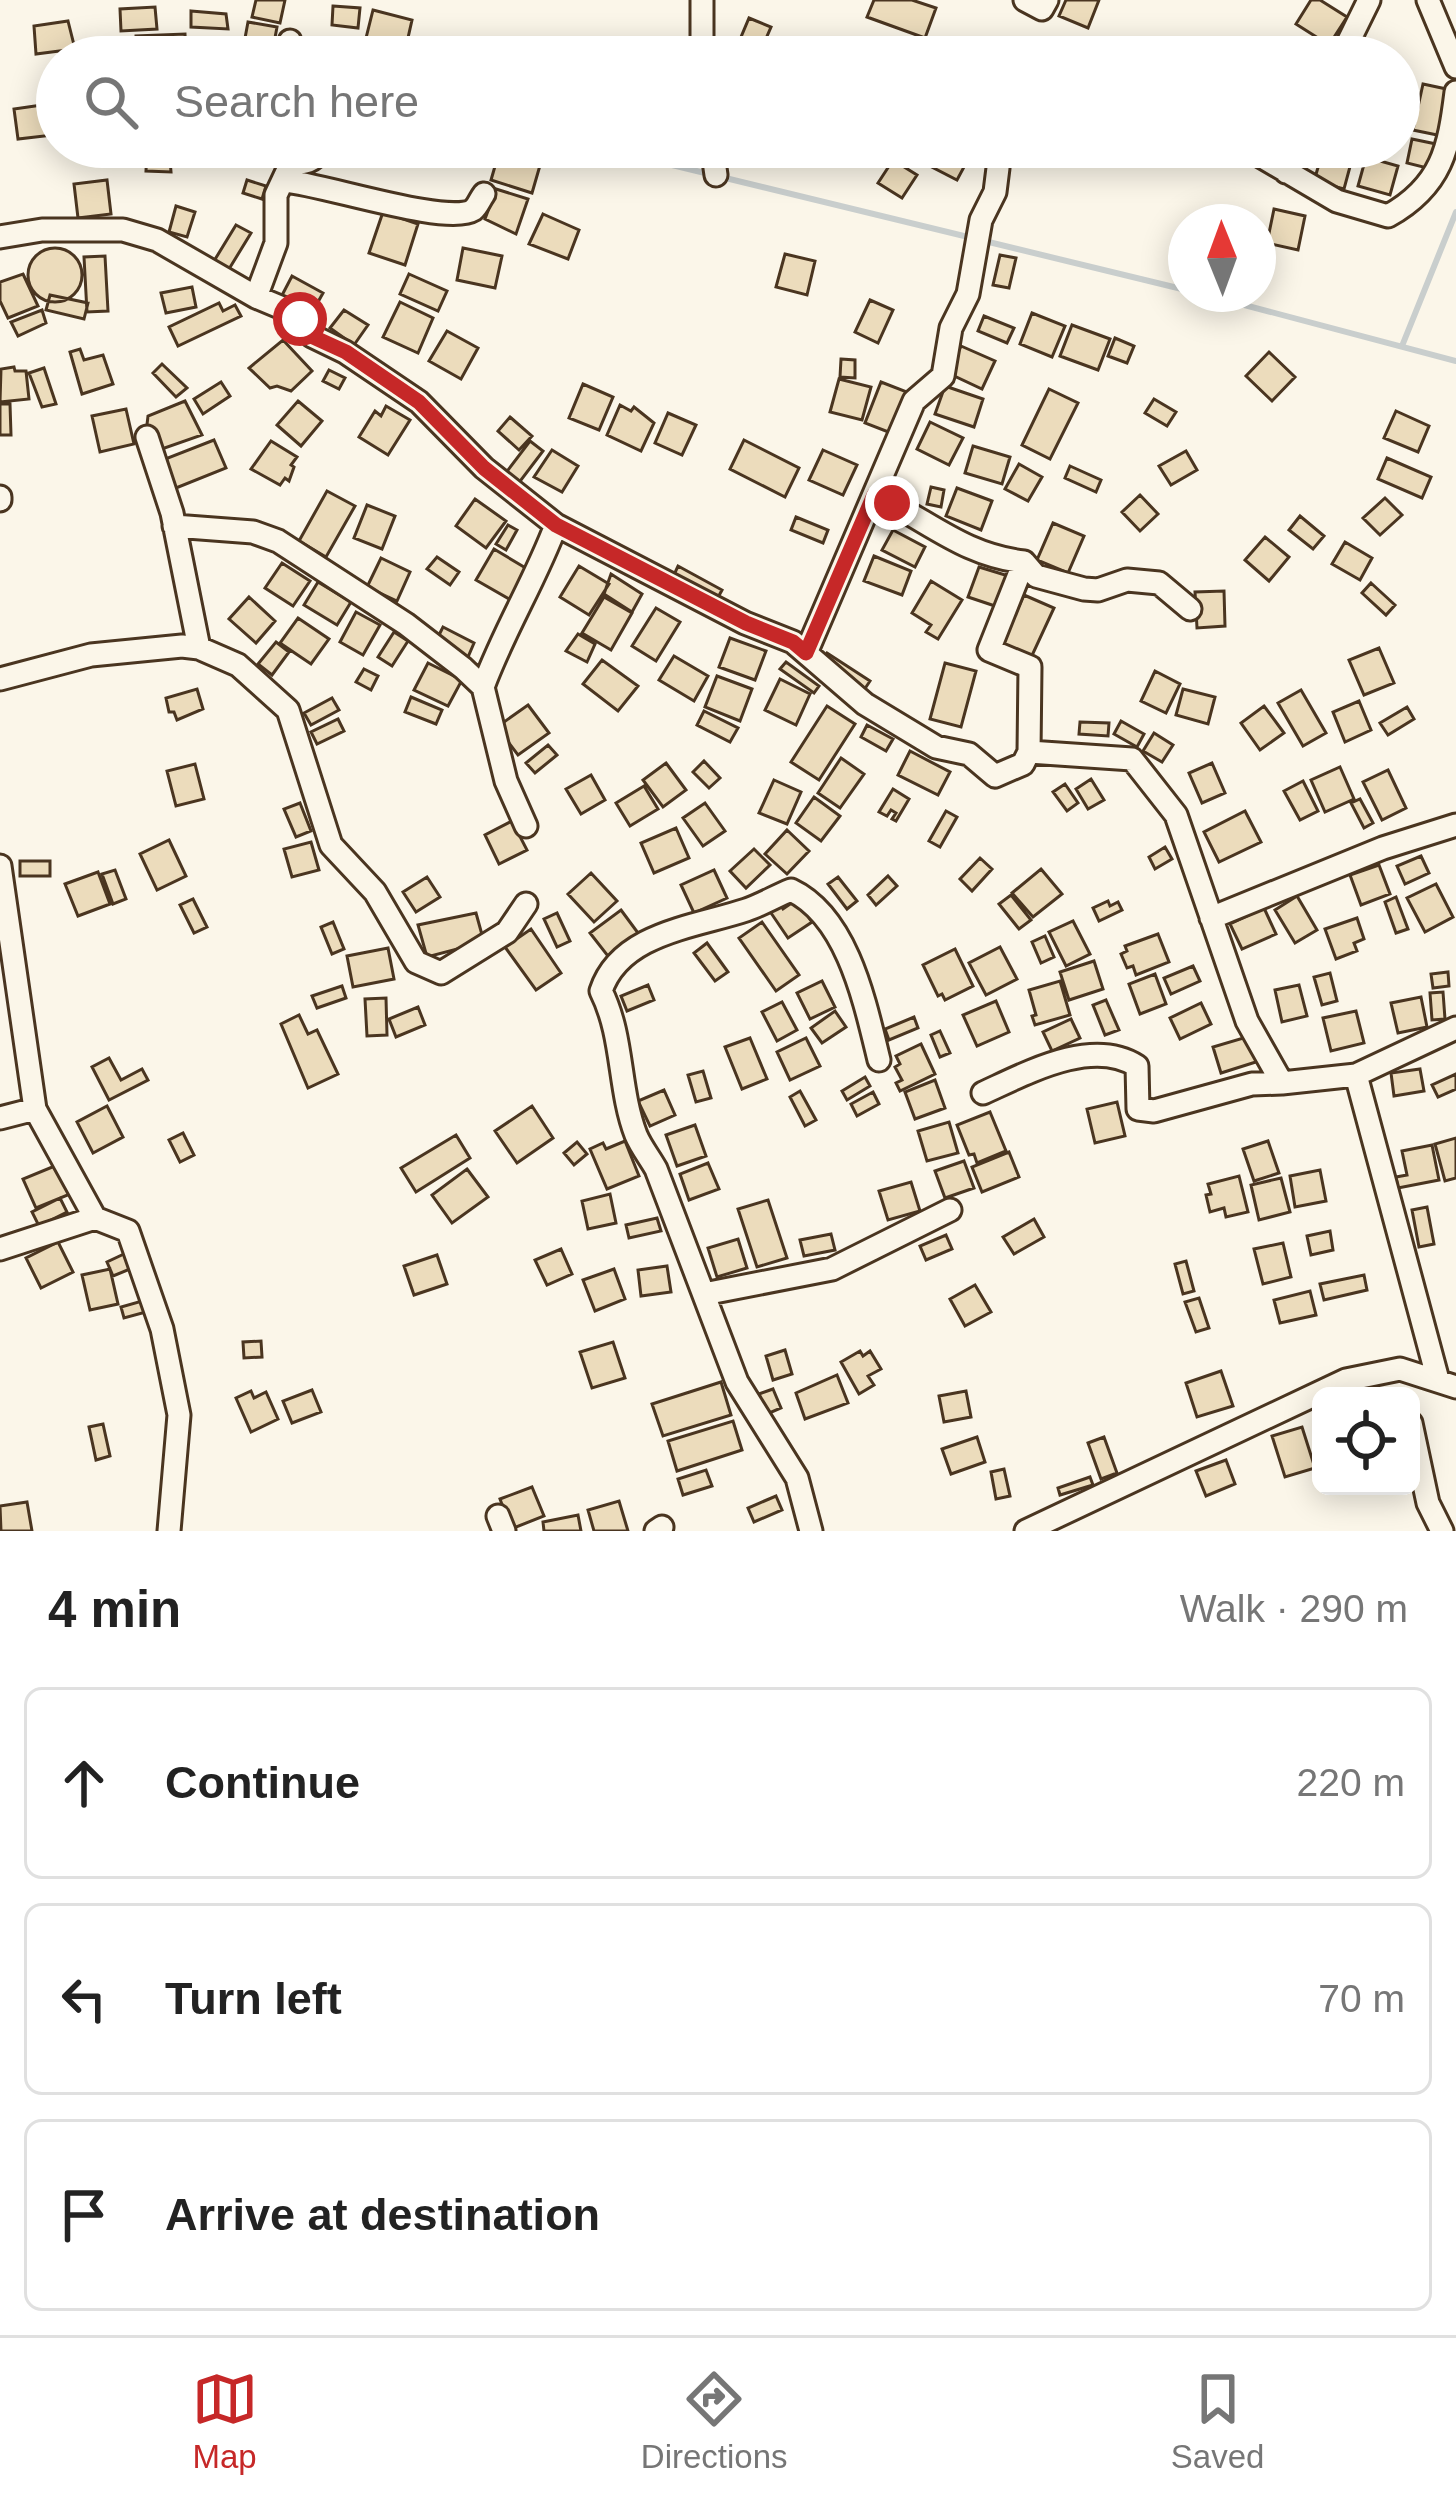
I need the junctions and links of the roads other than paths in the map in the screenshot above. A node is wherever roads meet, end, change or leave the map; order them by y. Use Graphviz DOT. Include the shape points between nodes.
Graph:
graph roads {
  1 [pos="702,0"];
  2 [pos="1025,0"];
  3 [pos="1047,0"];
  4 [pos="1369,0"];
  5 [pos="1429,0"];
  6 [pos="702,36"];
  7 [pos="1351,36"];
  8 [pos="1456,67"];
  9 [pos="1456,92"];
  10 [pos="287,168"];
  11 [pos="295,168"];
  12 [pos="715,168"];
  13 [pos="995,168"];
  14 [pos="1280,168"];
  15 [pos="1288,168"];
  16 [pos="1286,172"];
  17 [pos="716,176"];
  18 [pos="484,194"];
  19 [pos="0,237"];
  20 [pos="256,297"];
  21 [pos="147,437"];
  22 [pos="874,495"];
  23 [pos="556,525"];
  24 [pos="174,526"];
  25 [pos="1024,562"];
  26 [pos="1190,609"];
  27 [pos="199,648"];
  28 [pos="806,653"];
  29 [pos="0,679"];
  30 [pos="484,686"];
  31 [pos="1029,752"];
  32 [pos="1456,824"];
  33 [pos="526,826"];
  34 [pos="0,866"];
  35 [pos="3,896"];
  36 [pos="526,904"];
  37 [pos="1211,918"];
  38 [pos="1456,1028"];
  39 [pos="878,1060"];
  40 [pos="1356,1075"];
  41 [pos="1282,1083"];
  42 [pos="983,1093"];
  43 [pos="35,1109"];
  44 [pos="0,1118"];
  45 [pos="950,1210"];
  46 [pos="95,1219"];
  47 [pos="0,1249"];
  48 [pos="704,1294"];
  49 [pos="1400,1370"];
  50 [pos="1447,1383"];
  51 [pos="1404,1387"];
  52 [pos="1420,1465"];
  53 [pos="169,1531"];
  54 [pos="812,1531"];
  55 [pos="1026,1531"];
  56 [pos="1442,1531"];
  1 -- 6 [label="street"];
  2 -- 3 [label="street" via="1042,9"];
  4 -- 7 [label="street"];
  5 -- 8 [label="street"];
  9 -- 16 [label="street" via="1441,169 1388,216 1336,201"];
  10 -- 20 [label="street" via="276,195 276,243"];
  11 -- 18 [label="street" via="318,184 451,216 473,210"];
  12 -- 17 [label="street"];
  13 -- 22 [label="street" via="944,376 914,401"];
  14 -- 16 [label="street"];
  15 -- 16 [label="street"];
  19 -- 20 [label="street" via="123,230 157,240"];
  20 -- 23 [label="street" via="292,312 311,336 419,402"];
  21 -- 24 [label="street"];
  22 -- 25 [label="street" via="942,536"];
  22 -- 28 [label="street"];
  23 -- 28 [label="street"];
  23 -- 30 [label="street"];
  24 -- 27 [label="street"];
  24 -- 30 [label="street" via="278,541 406,623"];
  25 -- 26 [label="street" via="1036,576 1084,589 1127,580 1159,584"];
  25 -- 31 [label="street" via="989,650 1030,668"];
  27 -- 29 [label="street" via="91,655"];
  27 -- 36 [label="street" via="238,665 288,710 331,845 375,892 416,962 441,973 507,932"];
  28 -- 31 [label="street" via="865,704 936,747 969,754 995,776 1023,764"];
  30 -- 33 [label="street" via="506,781"];
  31 -- 37 [label="street" via="1132,759 1176,815"];
  32 -- 37 [label="street"];
  34 -- 35 [label="street"];
  35 -- 43 [label="street"];
  37 -- 41 [label="street" via="1246,1021"];
  38 -- 40 [label="street"];
  39 -- 48 [label="street" via="850,954 817,910 790,890 647,939 608,971 601,991 613,1014 637,1137"];
  40 -- 41 [label="street"];
  40 -- 50 [label="street"];
  41 -- 42 [label="street" via="1138,1109 1138,1066 1099,1054"];
  43 -- 44 [label="street"];
  43 -- 46 [label="street"];
  45 -- 48 [label="street" via="832,1269"];
  46 -- 47 [label="street"];
  46 -- 53 [label="street" via="128,1232 162,1329 178,1415"];
  48 -- 54 [label="street" via="737,1382 797,1478"];
  49 -- 50 [label="street"];
  49 -- 51 [label="street"];
  49 -- 55 [label="street" via="1346,1380"];
  52 -- 56 [label="street"];
}
